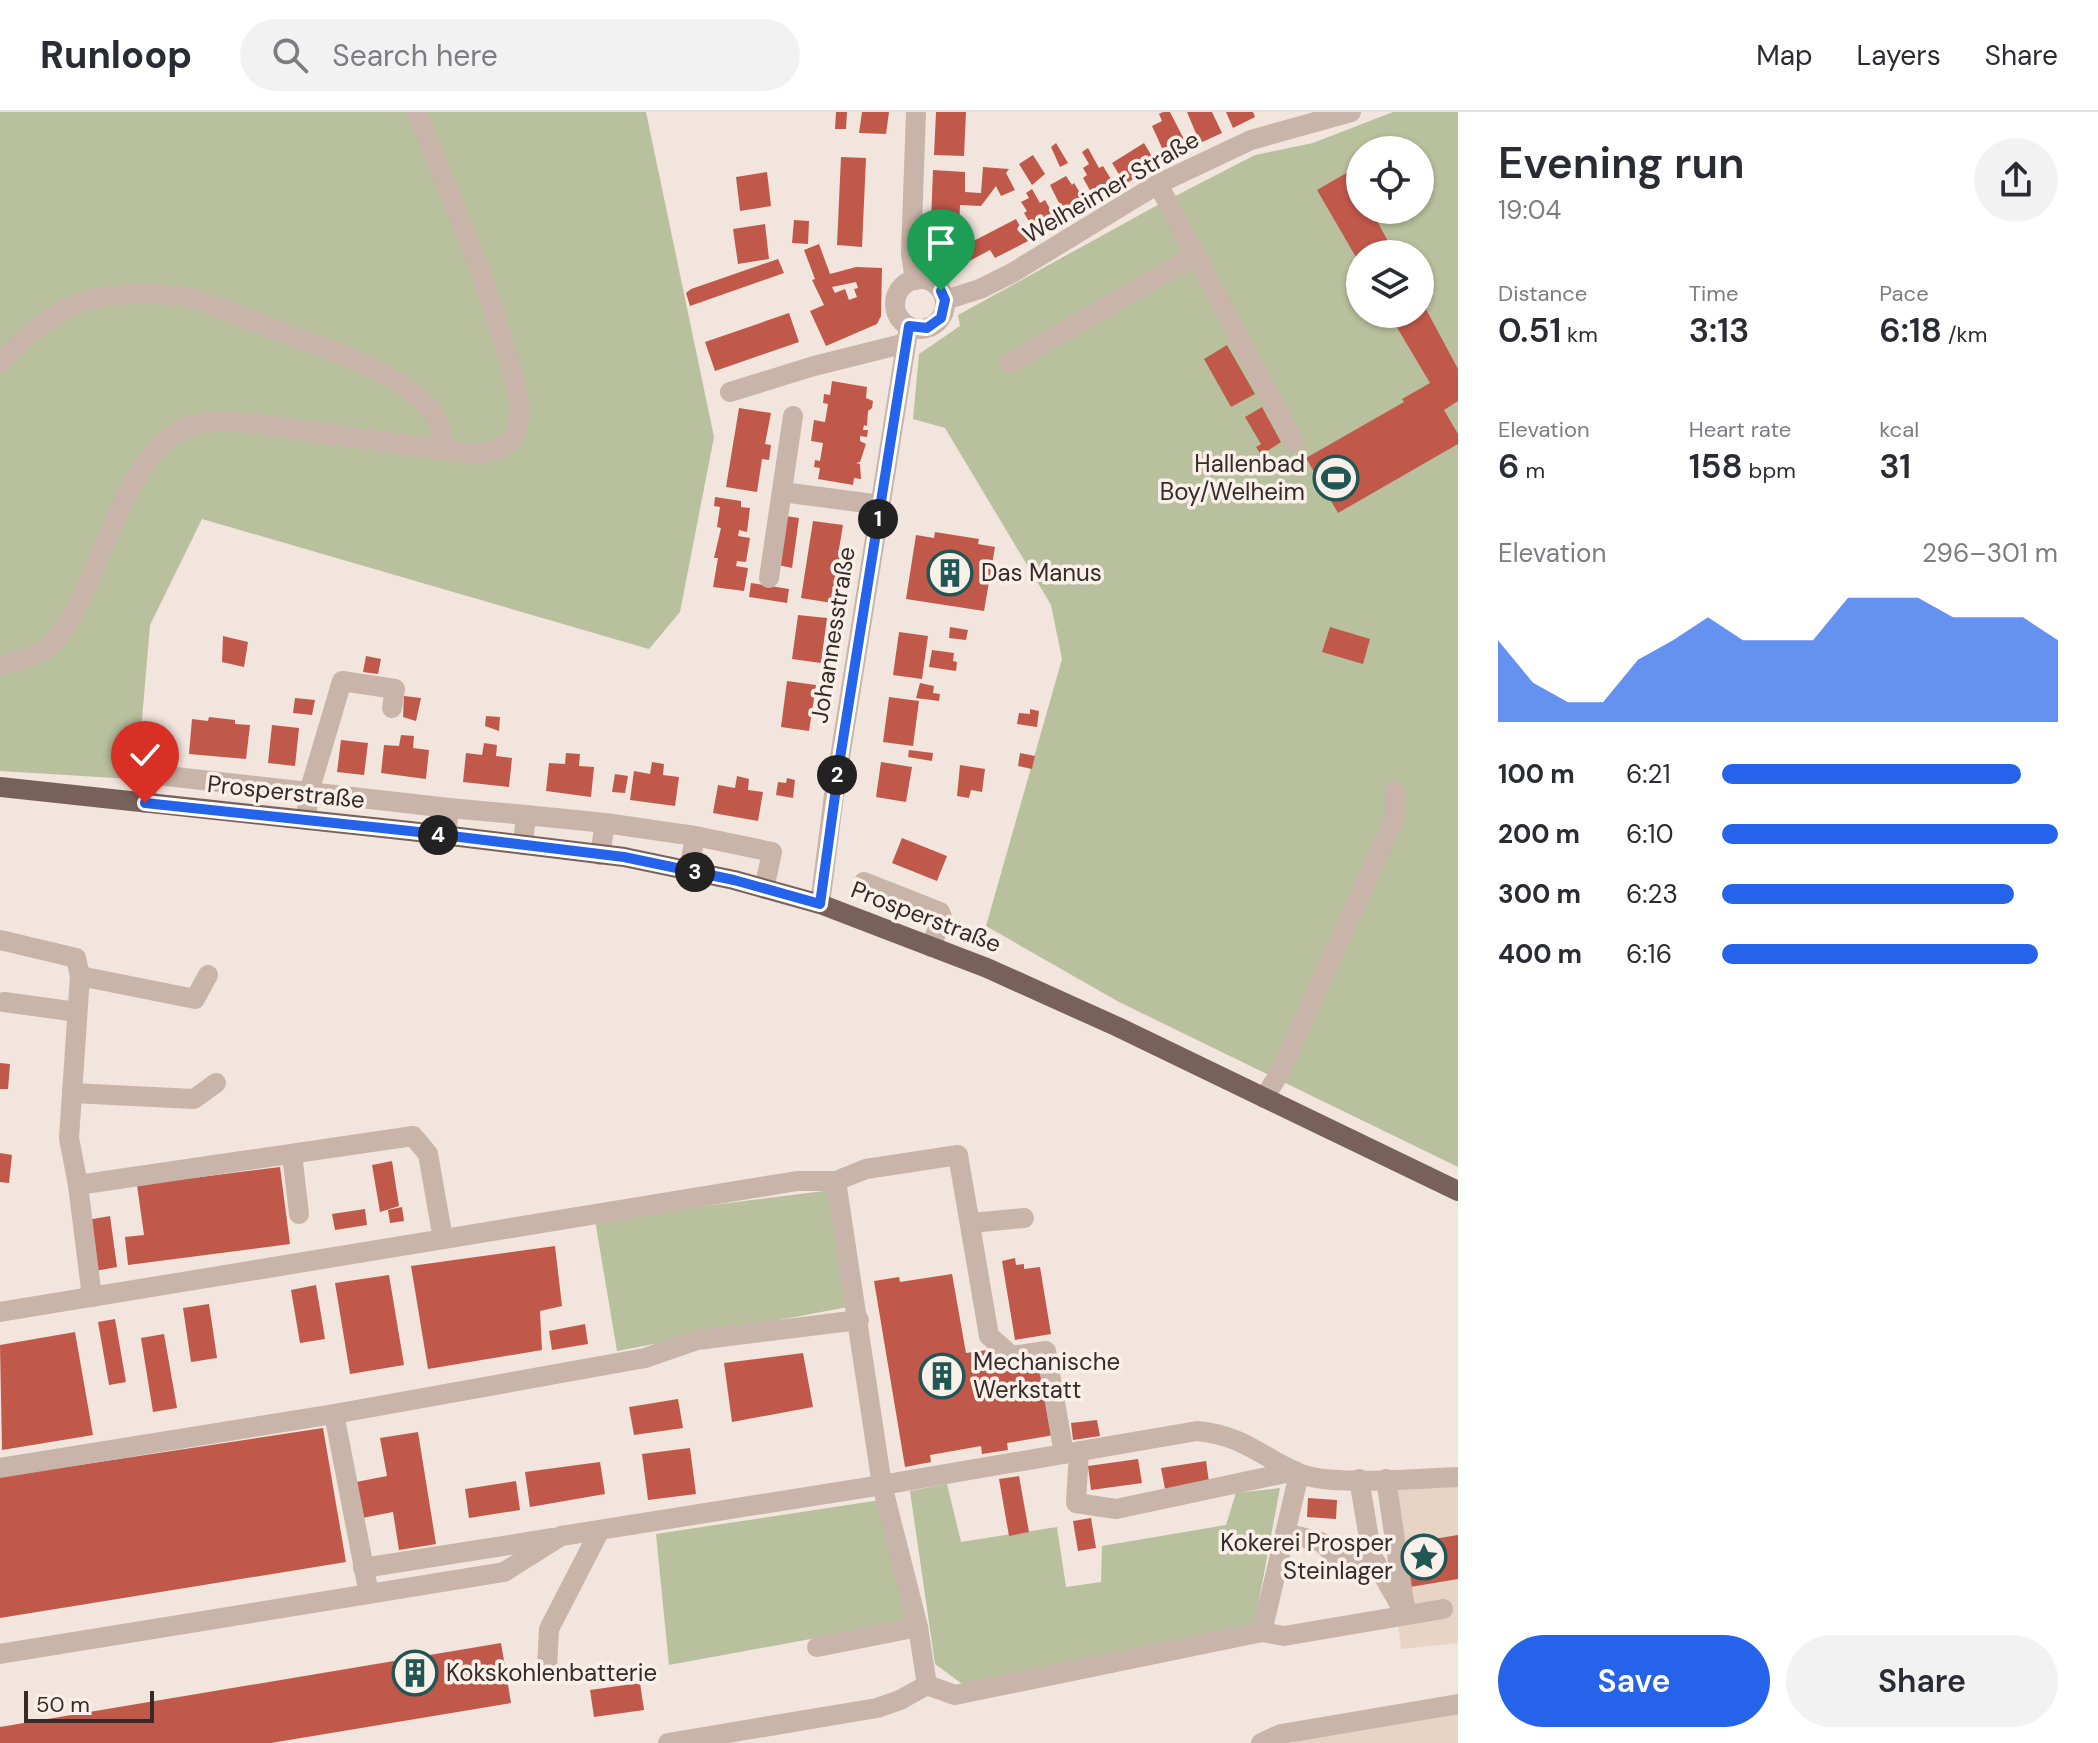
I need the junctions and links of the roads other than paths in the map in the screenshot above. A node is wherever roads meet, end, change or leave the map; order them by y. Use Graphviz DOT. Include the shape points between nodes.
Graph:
graph roads {
  1 [pos="417,112"];
  2 [pos="916,112"];
  3 [pos="1351,112"];
  4 [pos="1158,184"];
  5 [pos="1196,255"];
  6 [pos="915,280"];
  7 [pos="945,300"];
  8 [pos="908,335"];
  9 [pos="1010,363"];
  10 [pos="0,364"];
  11 [pos="730,392"];
  12 [pos="793,416"];
  13 [pos="1294,442"];
  14 [pos="444,450"];
  15 [pos="782,492"];
  16 [pos="881,505"];
  17 [pos="769,578"];
  18 [pos="0,666"];
  19 [pos="392,708"];
  20 [pos="0,787"];
  21 [pos="1395,791"];
  22 [pos="309,792"];
  23 [pos="145,803"];
  24 [pos="449,808"];
  25 [pos="526,815"];
  26 [pos="306,820"];
  27 [pos="605,823"];
  28 [pos="446,836"];
  29 [pos="695,836"];
  30 [pos="523,845"];
  31 [pos="600,855"];
  32 [pos="689,871"];
  33 [pos="864,882"];
  34 [pos="764,889"];
  35 [pos="820,904"];
  36 [pos="0,940"];
  37 [pos="931,947"];
  38 [pos="208,975"];
  39 [pos="80,976"];
  40 [pos="4,1002"];
  41 [pos="77,1012"];
  42 [pos="216,1083"];
  43 [pos="72,1093"];
  44 [pos="1264,1098"];
  45 [pos="292,1154"];
  46 [pos="836,1181"];
  47 [pos="78,1185"];
  48 [pos="1458,1191"];
  49 [pos="299,1214"];
  50 [pos="1024,1218"];
  51 [pos="971,1223"];
  52 [pos="443,1239"];
  53 [pos="92,1297"];
  54 [pos="0,1312"];
  55 [pos="859,1320"];
  56 [pos="334,1414"];
  57 [pos="1071,1452"];
  58 [pos="0,1468"];
  59 [pos="1297,1472"];
  60 [pos="1458,1477"];
  61 [pos="1359,1479"];
  62 [pos="1386,1479"];
  63 [pos="882,1485"];
  64 [pos="600,1530"];
  65 [pos="1285,1533"];
  66 [pos="561,1536"];
  67 [pos="1372,1556"];
  68 [pos="363,1568"];
  69 [pos="369,1594"];
  70 [pos="1443,1609"];
  71 [pos="1406,1615"];
  72 [pos="918,1627"];
  73 [pos="1262,1632"];
  74 [pos="817,1647"];
  75 [pos="0,1654"];
  76 [pos="547,1668"];
  77 [pos="927,1685"];
  78 [pos="1458,1704"];
  79 [pos="668,1743"];
  80 [pos="1261,1743"];
  1 -- 14 [label="street" via="481,272 520,408 513,439 497,450"];
  2 -- 6 [label="street" via="911,254"];
  3 -- 4 [label="street, Welheimer Straße" via="1251,140"];
  4 -- 5 [label="street"];
  4 -- 7 [label="street, Welheimer Straße" via="1012,273"];
  5 -- 9 [label="street"];
  5 -- 13 [label="street"];
  6 -- 7 [label="street" via="934,284"];
  6 -- 8 [label="street, Johannesstraße" via="902,287 895,301"];
  7 -- 8 [label="street" via="935,324"];
  8 -- 11 [label="street"];
  8 -- 16 [label="street, Johannesstraße"];
  10 -- 14 [label="street" via="39,325 77,304 136,295 186,297 324,347 396,382 435,415"];
  12 -- 15 [label="street"];
  14 -- 18 [label="street" via="237,423 197,424 176,432 140,474 72,614 50,646"];
  15 -- 16 [label="street"];
  15 -- 17 [label="street"];
  16 -- 35 [label="street, Johannesstraße"];
  19 -- 22 [label="street" via="395,689 342,681"];
  20 -- 23 [label="main road, Prosperstraße"];
  21 -- 44 [label="street" via="1396,815"];
  22 -- 23 [label="street" via="149,774"];
  22 -- 24 [label="street"];
  22 -- 26 [label="street"];
  23 -- 26 [label="main road, Prosperstraße"];
  24 -- 25 [label="street"];
  24 -- 28 [label="street"];
  25 -- 27 [label="street"];
  25 -- 30 [label="street"];
  26 -- 28 [label="main road, Prosperstraße"];
  27 -- 29 [label="street"];
  27 -- 31 [label="street"];
  28 -- 30 [label="main road, Prosperstraße"];
  29 -- 32 [label="street"];
  29 -- 34 [label="street" via="772,852"];
  30 -- 31 [label="main road, Prosperstraße"];
  31 -- 32 [label="main road, Prosperstraße"];
  32 -- 34 [label="main road, Prosperstraße"];
  33 -- 37 [label="street" via="940,912"];
  34 -- 35 [label="main road, Prosperstraße"];
  35 -- 37 [label="main road, Prosperstraße"];
  36 -- 39 [label="street" via="76,958"];
  37 -- 44 [label="main road, Prosperstraße" via="1016,981"];
  38 -- 39 [label="street" via="195,999"];
  39 -- 41 [label="street"];
  40 -- 41 [label="street"];
  41 -- 43 [label="street"];
  42 -- 43 [label="street" via="194,1099"];
  43 -- 47 [label="street" via="69,1138"];
  44 -- 48 [label="main road, Prosperstraße"];
  45 -- 47 [label="street"];
  45 -- 49 [label="street"];
  45 -- 52 [label="street" via="413,1136 428,1154"];
  46 -- 51 [label="street" via="866,1169 958,1155"];
  46 -- 52 [label="street" via="797,1181"];
  46 -- 55 [label="street"];
  47 -- 53 [label="street"];
  50 -- 51 [label="street"];
  51 -- 57 [label="street" via="989,1336 1012,1356 1046,1351"];
  52 -- 53 [label="street"];
  53 -- 54 [label="street"];
  55 -- 56 [label="street" via="697,1340 645,1358"];
  55 -- 63 [label="street"];
  56 -- 58 [label="street"];
  56 -- 68 [label="street"];
  57 -- 59 [label="street" via="1215,1432"];
  57 -- 59 [label="street" via="1076,1503 1116,1509"];
  57 -- 63 [label="street"];
  59 -- 61 [label="street" via="1331,1480"];
  59 -- 65 [label="street"];
  60 -- 62 [label="street"];
  61 -- 62 [label="street"];
  61 -- 67 [label="street"];
  62 -- 71 [label="street"];
  63 -- 64 [label="street"];
  63 -- 72 [label="street"];
  64 -- 66 [label="street"];
  64 -- 76 [label="street" via="549,1629"];
  65 -- 67 [label="street" via="1321,1542 1341,1561"];
  65 -- 73 [label="street"];
  66 -- 68 [label="street"];
  66 -- 69 [label="street" via="504,1572"];
  67 -- 71 [label="street"];
  68 -- 69 [label="street"];
  69 -- 75 [label="street"];
  70 -- 71 [label="street"];
  71 -- 73 [label="street" via="1284,1636"];
  72 -- 74 [label="street"];
  72 -- 77 [label="street"];
  73 -- 77 [label="street" via="955,1695"];
  77 -- 79 [label="street" via="877,1708"];
  78 -- 80 [label="street" via="1281,1734"];
}
